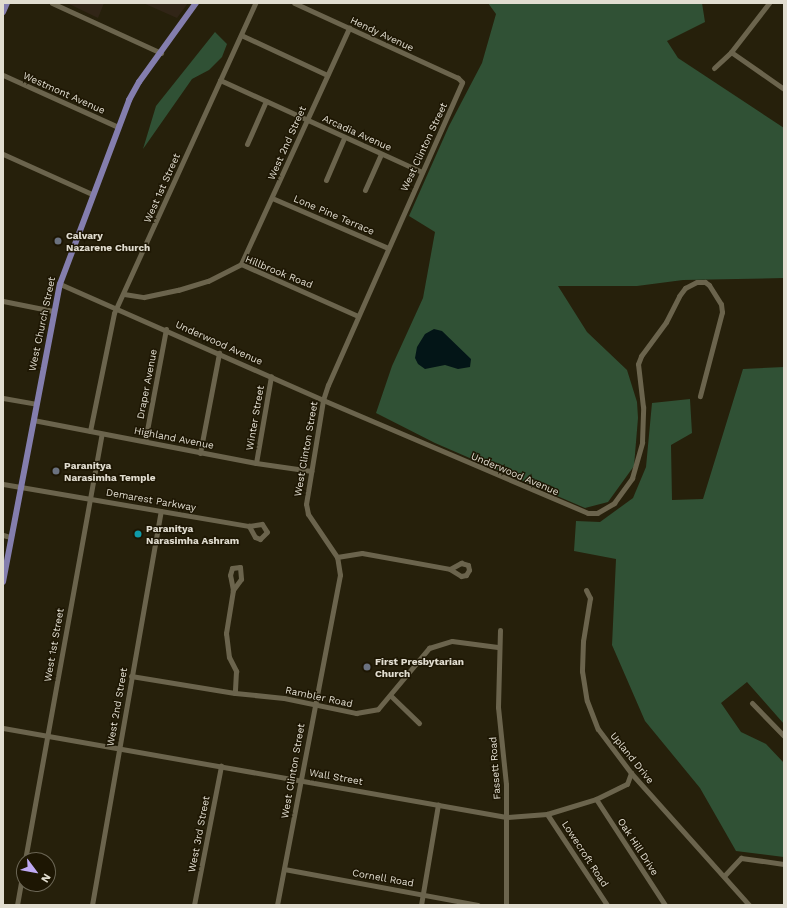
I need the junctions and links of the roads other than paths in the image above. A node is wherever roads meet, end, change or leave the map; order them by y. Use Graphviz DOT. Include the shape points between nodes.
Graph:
graph roads {
  1 [pos="8,3"];
  2 [pos="52,3"];
  3 [pos="196,3"];
  4 [pos="255,3"];
  5 [pos="294,3"];
  6 [pos="769,3"];
  7 [pos="3,12"];
  8 [pos="349,28"];
  9 [pos="241,34"];
  10 [pos="731,52"];
  11 [pos="160,53"];
  12 [pos="714,68"];
  13 [pos="3,75"];
  14 [pos="327,75"];
  15 [pos="220,80"];
  16 [pos="462,82"];
  17 [pos="784,89"];
  18 [pos="266,101"];
  19 [pos="306,120"];
  20 [pos="118,127"];
  21 [pos="344,138"];
  22 [pos="247,144"];
  23 [pos="3,154"];
  24 [pos="381,154"];
  25 [pos="422,172"];
  26 [pos="326,180"];
  27 [pos="366,190"];
  28 [pos="92,194"];
  29 [pos="272,198"];
  30 [pos="388,248"];
  31 [pos="241,264"];
  32 [pos="60,284"];
  33 [pos="124,294"];
  34 [pos="3,301"];
  35 [pos="116,308"];
  36 [pos="53,311"];
  37 [pos="358,316"];
  38 [pos="166,329"];
  39 [pos="219,353"];
  40 [pos="271,376"];
  41 [pos="700,396"];
  42 [pos="3,398"];
  43 [pos="323,400"];
  44 [pos="36,404"];
  45 [pos="33,420"];
  46 [pos="90,432"];
  47 [pos="102,434"];
  48 [pos="145,441"];
  49 [pos="200,453"];
  50 [pos="256,463"];
  51 [pos="311,471"];
  52 [pos="3,484"];
  53 [pos="21,487"];
  54 [pos="91,498"];
  55 [pos="161,511"];
  56 [pos="249,526"];
  57 [pos="3,536"];
  58 [pos="10,537"];
  59 [pos="337,557"];
  60 [pos="450,569"];
  61 [pos="3,582"];
  62 [pos="233,590"];
  63 [pos="586,590"];
  64 [pos="500,630"];
  65 [pos="498,647"];
  66 [pos="131,676"];
  67 [pos="235,693"];
  68 [pos="391,696"];
  69 [pos="314,703"];
  70 [pos="752,703"];
  71 [pos="419,723"];
  72 [pos="3,728"];
  73 [pos="48,736"];
  74 [pos="784,736"];
  75 [pos="118,749"];
  76 [pos="221,766"];
  77 [pos="631,773"];
  78 [pos="301,780"];
  79 [pos="596,799"];
  80 [pos="438,804"];
  81 [pos="547,814"];
  82 [pos="506,817"];
  83 [pos="26,852"];
  84 [pos="784,864"];
  85 [pos="284,869"];
  86 [pos="724,876"];
  87 [pos="19,892"];
  88 [pos="424,894"];
  89 [pos="747,904"];
  90 [pos="17,905"];
  91 [pos="92,905"];
  92 [pos="194,905"];
  93 [pos="277,905"];
  94 [pos="421,905"];
  95 [pos="478,905"];
  96 [pos="506,905"];
  97 [pos="606,905"];
  98 [pos="665,905"];
  1 -- 7 [label="main road"];
  2 -- 11 [label="street"];
  3 -- 11 [label="main road, West Church Street"];
  4 -- 9 [label="street, West 1st Street"];
  5 -- 8 [label="street, Hendy Avenue"];
  6 -- 10 [label="street"];
  8 -- 14 [label="street, West 2nd Street"];
  8 -- 16 [label="street, Hendy Avenue"];
  9 -- 14 [label="street"];
  9 -- 15 [label="street, West 1st Street"];
  10 -- 12 [label="street"];
  10 -- 17 [label="street"];
  11 -- 20 [label="main road, West Church Street" via="139,82"];
  13 -- 20 [label="street, Westmont Avenue"];
  14 -- 19 [label="street, West 2nd Street"];
  15 -- 18 [label="street, Arcadia Avenue"];
  15 -- 33 [label="street, West 1st Street"];
  16 -- 25 [label="street, West Clinton Street"];
  18 -- 19 [label="street, Arcadia Avenue"];
  18 -- 22 [label="street"];
  19 -- 21 [label="street, Arcadia Avenue"];
  19 -- 29 [label="street, West 2nd Street"];
  20 -- 28 [label="main road, West Church Street"];
  21 -- 24 [label="street, Arcadia Avenue"];
  21 -- 26 [label="street"];
  23 -- 28 [label="street"];
  24 -- 25 [label="street, Arcadia Avenue"];
  24 -- 27 [label="street"];
  25 -- 30 [label="street, West Clinton Street"];
  28 -- 32 [label="main road, West Church Street"];
  29 -- 30 [label="street, Lone Pine Terrace"];
  29 -- 31 [label="street, West 2nd Street"];
  30 -- 37 [label="street, West Clinton Street"];
  31 -- 33 [label="street, Hillbrook Road" via="208,281 178,290 144,297"];
  31 -- 37 [label="street, Hillbrook Road"];
  32 -- 35 [label="street, Underwood Avenue"];
  32 -- 36 [label="main road, West Church Street"];
  33 -- 35 [label="street, West 1st Street"];
  34 -- 36 [label="street"];
  35 -- 38 [label="street, Underwood Avenue"];
  35 -- 46 [label="street, West 1st Street"];
  36 -- 44 [label="main road, West Church Street"];
  37 -- 43 [label="street, West Clinton Street"];
  38 -- 39 [label="street, Underwood Avenue"];
  38 -- 48 [label="street, Draper Avenue"];
  39 -- 40 [label="street, Underwood Avenue"];
  39 -- 49 [label="street"];
  40 -- 43 [label="street, Underwood Avenue"];
  40 -- 50 [label="street, Winter Street"];
  41 -- 43 [label="street, Underwood Avenue" via="722,312 721,304 709,285 697,282 685,288 679,296 666,322 640,360 642,442 632,478 614,503 597,512 588,513"];
  42 -- 44 [label="street"];
  43 -- 51 [label="street, West Clinton Street"];
  44 -- 45 [label="main road, West Church Street"];
  45 -- 46 [label="street, Highland Avenue"];
  45 -- 53 [label="main road, West Church Street"];
  46 -- 47 [label="street, Highland Avenue"];
  47 -- 48 [label="street, Highland Avenue"];
  47 -- 54 [label="street, West 1st Street"];
  48 -- 49 [label="street, Highland Avenue"];
  49 -- 50 [label="street, Highland Avenue"];
  50 -- 51 [label="street, Highland Avenue"];
  51 -- 59 [label="street, West Clinton Street" via="306,500 308,514"];
  52 -- 53 [label="street, Demarest Parkway"];
  53 -- 54 [label="street, Demarest Parkway"];
  53 -- 58 [label="main road, West Church Street"];
  54 -- 55 [label="street, Demarest Parkway"];
  54 -- 73 [label="street, West 1st Street"];
  55 -- 56 [label="street, Demarest Parkway"];
  55 -- 66 [label="street, West 2nd Street"];
  57 -- 58 [label="street"];
  58 -- 61 [label="main road, West Church Street"];
  59 -- 60 [label="street" via="362,553"];
  59 -- 69 [label="street, West Clinton Street" via="340,575"];
  62 -- 67 [label="street" via="226,633 229,657 236,671"];
  63 -- 77 [label="street, Upland Drive" via="590,598 582,656 587,701 606,742"];
  64 -- 65 [label="street, Fassett Road"];
  65 -- 68 [label="street, Rambler Road" via="452,641 429,648 412,665"];
  65 -- 82 [label="street, Fassett Road" via="498,707 506,784"];
  66 -- 67 [label="street, Rambler Road"];
  66 -- 75 [label="street, West 2nd Street"];
  67 -- 69 [label="street, Rambler Road"];
  68 -- 69 [label="street, Rambler Road" via="378,709 356,713"];
  68 -- 71 [label="street"];
  69 -- 78 [label="street, West Clinton Street"];
  70 -- 74 [label="street"];
  72 -- 73 [label="street, Wall Street"];
  73 -- 75 [label="street, Wall Street"];
  73 -- 83 [label="street, West 1st Street"];
  75 -- 76 [label="street, Wall Street"];
  75 -- 91 [label="street, West 2nd Street"];
  76 -- 78 [label="street, Wall Street"];
  76 -- 92 [label="street, West 3rd Street"];
  77 -- 79 [label="street, Wall Street" via="626,784"];
  77 -- 86 [label="street, Upland Drive"];
  78 -- 80 [label="street, Wall Street"];
  78 -- 85 [label="street, West Clinton Street"];
  79 -- 81 [label="street, Wall Street"];
  79 -- 98 [label="street, Oak Hill Drive"];
  80 -- 82 [label="street, Wall Street"];
  80 -- 88 [label="street"];
  81 -- 82 [label="street, Wall Street"];
  81 -- 97 [label="street, Lowecroft Road"];
  82 -- 96 [label="street, Fassett Road"];
  84 -- 86 [label="street" via="741,858"];
  85 -- 88 [label="street, Cornell Road"];
  85 -- 93 [label="street, West Clinton Street"];
  86 -- 89 [label="street, Upland Drive"];
  87 -- 90 [label="street"];
  88 -- 94 [label="street"];
  88 -- 95 [label="street, Cornell Road"];
}
